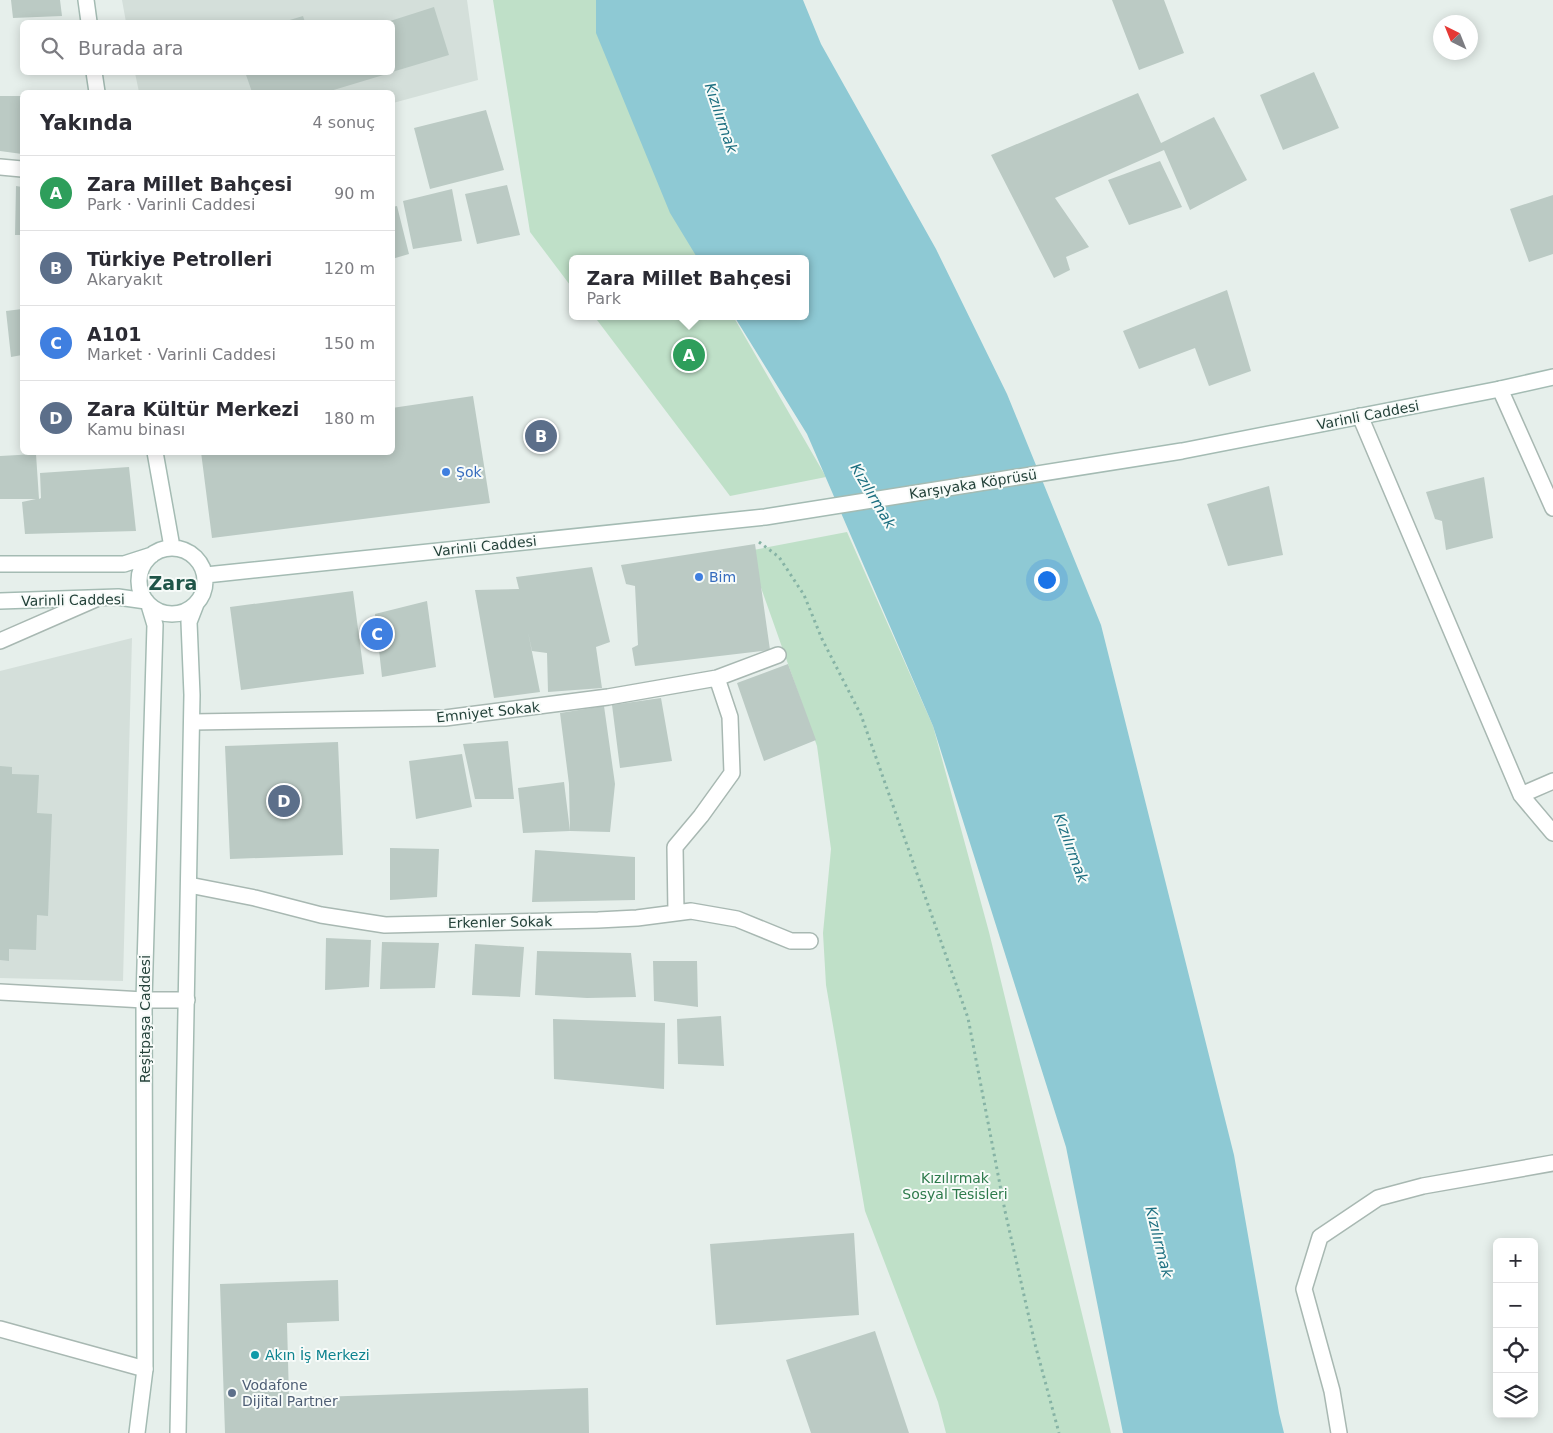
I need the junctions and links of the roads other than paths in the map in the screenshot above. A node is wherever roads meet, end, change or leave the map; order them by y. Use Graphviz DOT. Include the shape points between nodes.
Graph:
graph roads {
  1 [pos="86,0"];
  2 [pos="89,20"];
  3 [pos="94,75"];
  4 [pos="97,90"];
  5 [pos="0,167"];
  6 [pos="20,169"];
  7 [pos="1553,377"];
  8 [pos="1500,389"];
  9 [pos="1360,416"];
  10 [pos="1182,451"];
  11 [pos="156,455"];
  12 [pos="1553,508"];
  13 [pos="765,517"];
  14 [pos="172,547"];
  15 [pos="152,554"];
  16 [pos="0,564"];
  17 [pos="206,575"];
  18 [pos="96,599"];
  19 [pos="0,601"];
  20 [pos="148,603"];
  21 [pos="196,604"];
  22 [pos="0,641"];
  23 [pos="778,655"];
  24 [pos="717,678"];
  25 [pos="192,722"];
  26 [pos="1553,781"];
  27 [pos="1521,795"];
  28 [pos="1553,833"];
  29 [pos="189,885"];
  30 [pos="676,914"];
  31 [pos="810,941"];
  32 [pos="0,992"];
  33 [pos="144,1000"];
  34 [pos="187,1000"];
  35 [pos="1553,1163"];
  36 [pos="0,1329"];
  37 [pos="145,1370"];
  38 [pos="137,1433"];
  39 [pos="178,1433"];
  40 [pos="1339,1433"];
  1 -- 2 [label="main road"];
  3 -- 4 [label="main road"];
  5 -- 6 [label="main road"];
  7 -- 8 [label="main road, Varinli Caddesi"];
  8 -- 9 [label="main road, Varinli Caddesi"];
  8 -- 12 [label="main road"];
  9 -- 10 [label="main road, Varinli Caddesi"];
  9 -- 27 [label="main road"];
  10 -- 13 [label="main road, Karşıyaka Köprüsü"];
  11 -- 14 [label="main road"];
  13 -- 17 [label="main road, Varinli Caddesi"];
  14 -- 15 [label="main road"];
  14 -- 17 [label="main road" via="190,552"];
  15 -- 16 [label="main road" via="124,564"];
  15 -- 20 [label="main road" via="144,562 139,582"];
  17 -- 21 [label="main road" via="206,586"];
  18 -- 19 [label="main road, Varinli Caddesi"];
  18 -- 20 [label="main road, Varinli Caddesi" via="118,597"];
  18 -- 22 [label="main road"];
  20 -- 21 [label="main road" via="168,614 188,611"];
  20 -- 33 [label="main road, Reşitpaşa Caddesi" via="155,625"];
  21 -- 25 [label="main road" via="189,622"];
  23 -- 24 [label="main road, Emniyet Sokak"];
  24 -- 25 [label="main road, Emniyet Sokak" via="608,697 445,718"];
  24 -- 30 [label="main road" via="730,717 732,773 675,847"];
  25 -- 29 [label="main road"];
  26 -- 27 [label="main road"];
  27 -- 28 [label="main road"];
  29 -- 30 [label="main road, Erkenler Sokak" via="321,915 385,925 598,920"];
  29 -- 34 [label="main road"];
  30 -- 31 [label="main road, Erkenler Sokak" via="691,911 737,919 792,941"];
  32 -- 33 [label="main road"];
  33 -- 34 [label="main road"];
  33 -- 37 [label="main road, Reşitpaşa Caddesi"];
  34 -- 39 [label="main road"];
  35 -- 40 [label="main road" via="1423,1186 1378,1198 1320,1237 1304,1289 1332,1391"];
  36 -- 37 [label="main road"];
  37 -- 38 [label="main road, Reşitpaşa Caddesi"];
}
